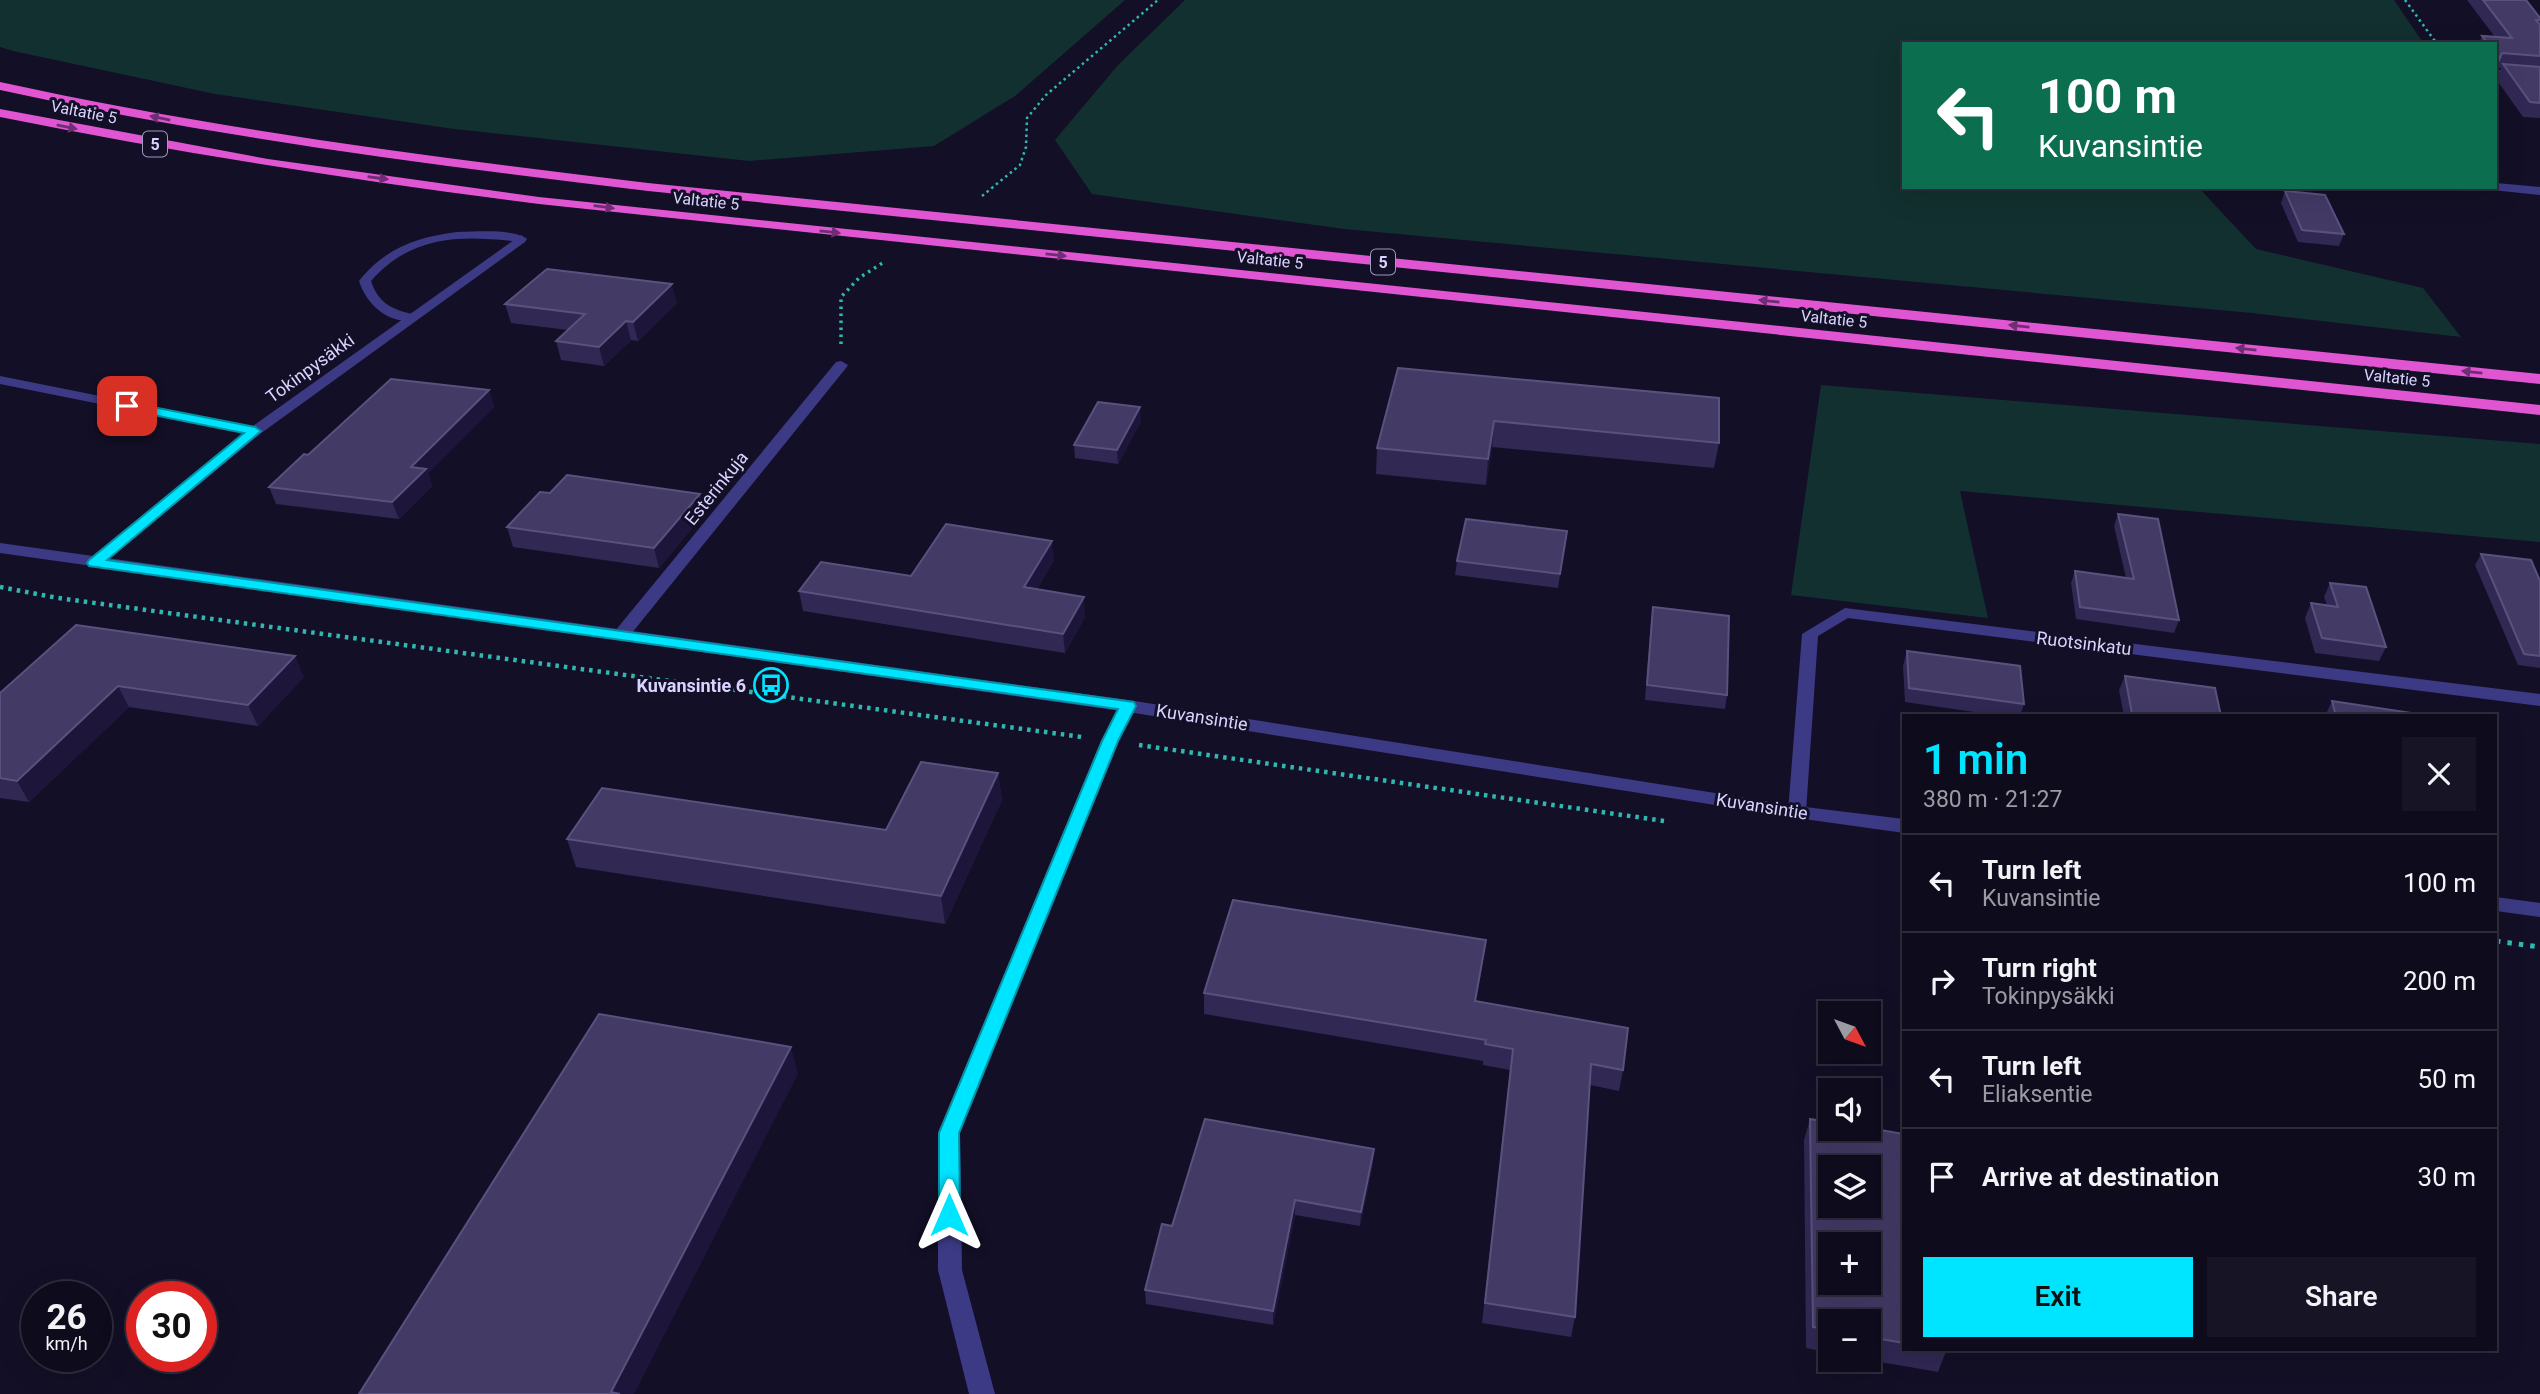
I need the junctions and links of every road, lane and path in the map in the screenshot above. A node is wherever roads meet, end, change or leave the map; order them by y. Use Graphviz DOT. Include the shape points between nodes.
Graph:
graph roads {
  1 [pos="1158,0"];
  2 [pos="2404,0"];
  3 [pos="2436,42"];
  4 [pos="2497,73"];
  5 [pos="2540,76"];
  6 [pos="4,87"];
  7 [pos="0,113"];
  8 [pos="2497,187"];
  9 [pos="2540,191"];
  10 [pos="975,201"];
  11 [pos="521,239"];
  12 [pos="892,257"];
  13 [pos="412,318"];
  14 [pos="841,365"];
  15 [pos="2540,379"];
  16 [pos="0,380"];
  17 [pos="2540,410"];
  18 [pos="255,431"];
  19 [pos="0,548"];
  20 [pos="94,563"];
  21 [pos="0,587"];
  22 [pos="621,635"];
  23 [pos="2540,700"];
  24 [pos="1128,706"];
  25 [pos="1110,741"];
  26 [pos="1797,812"];
  27 [pos="1671,822"];
  28 [pos="1902,826"];
  29 [pos="2497,904"];
  30 [pos="2540,910"];
  31 [pos="2497,941"];
  32 [pos="2540,947"];
  33 [pos="982,1394"];
  1 -- 10 [label="path" via="1046,95 1027,118 1027,151 1019,171"];
  2 -- 3 [label="path"];
  4 -- 5 [label="street"];
  15 -- 6 [label="highway, Valtatie 5 / 5, one-way" via="648,187 304,143"];
  7 -- 17 [label="highway, Valtatie 5 / 5, one-way" via="311,169 692,217"];
  8 -- 9 [label="street"];
  11 -- 13 [label="street, Tokinpysäkki"];
  11 -- 13 [label="lane" via="458,233 409,247 374,267 365,281 369,297 386,312"];
  12 -- 14 [label="path" via="859,278 841,297"];
  13 -- 18 [label="street, Tokinpysäkki"];
  14 -- 22 [label="street, Esterinkuja"];
  16 -- 18 [label="lane"];
  18 -- 20 [label="street, Tokinpysäkki"];
  19 -- 20 [label="street, Kuvansintie"];
  20 -- 22 [label="street, Kuvansintie"];
  21 -- 25 [label="path"];
  22 -- 24 [label="street, Kuvansintie"];
  23 -- 26 [label="street, Ruotsinkatu" via="1845,612 1810,634"];
  24 -- 25 [label="street"];
  24 -- 26 [label="street, Kuvansintie"];
  25 -- 27 [label="path"];
  25 -- 33 [label="street" via="949,1133 950,1270"];
  26 -- 28 [label="street, Kuvansintie"];
  29 -- 30 [label="street"];
  31 -- 32 [label="path"];
}
